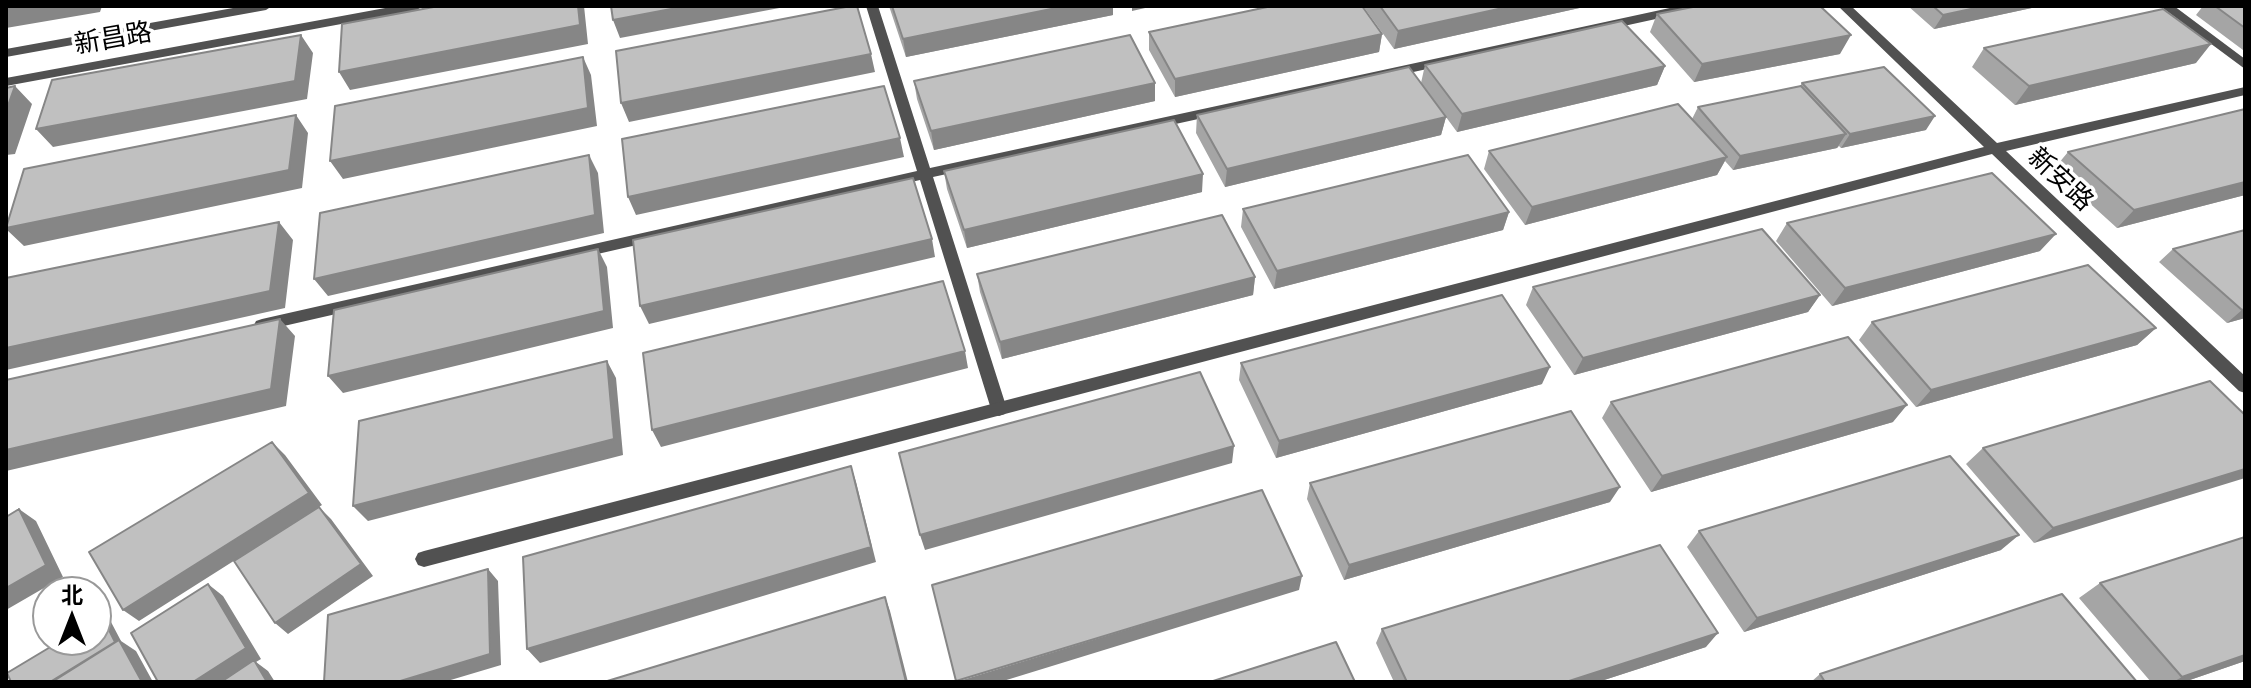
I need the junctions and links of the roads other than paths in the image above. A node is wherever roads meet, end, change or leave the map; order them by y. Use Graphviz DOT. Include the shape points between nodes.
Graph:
graph roads {
  1 [pos="266,6"];
  2 [pos="417,6"];
  3 [pos="872,6"];
  4 [pos="1697,6"];
  5 [pos="1844,6"];
  6 [pos="2166,6"];
  7 [pos="6,53"];
  8 [pos="2245,65"];
  9 [pos="6,82"];
  10 [pos="2245,91"];
  11 [pos="1993,149"];
  12 [pos="925,174"];
  13 [pos="240,330"];
  14 [pos="2245,386"];
  15 [pos="999,409"];
  16 [pos="424,559"];
  1 -- 7 [label="street, 新昌路"];
  2 -- 9 [label="street, 新昌路"];
  3 -- 12 [label="street"];
  4 -- 12 [label="street"];
  5 -- 11 [label="street, 新安路"];
  6 -- 8 [label="street"];
  10 -- 11 [label="street"];
  11 -- 14 [label="street, 新安路"];
  11 -- 15 [label="street"];
  12 -- 13 [label="street"];
  12 -- 15 [label="street"];
  15 -- 16 [label="street"];
}
